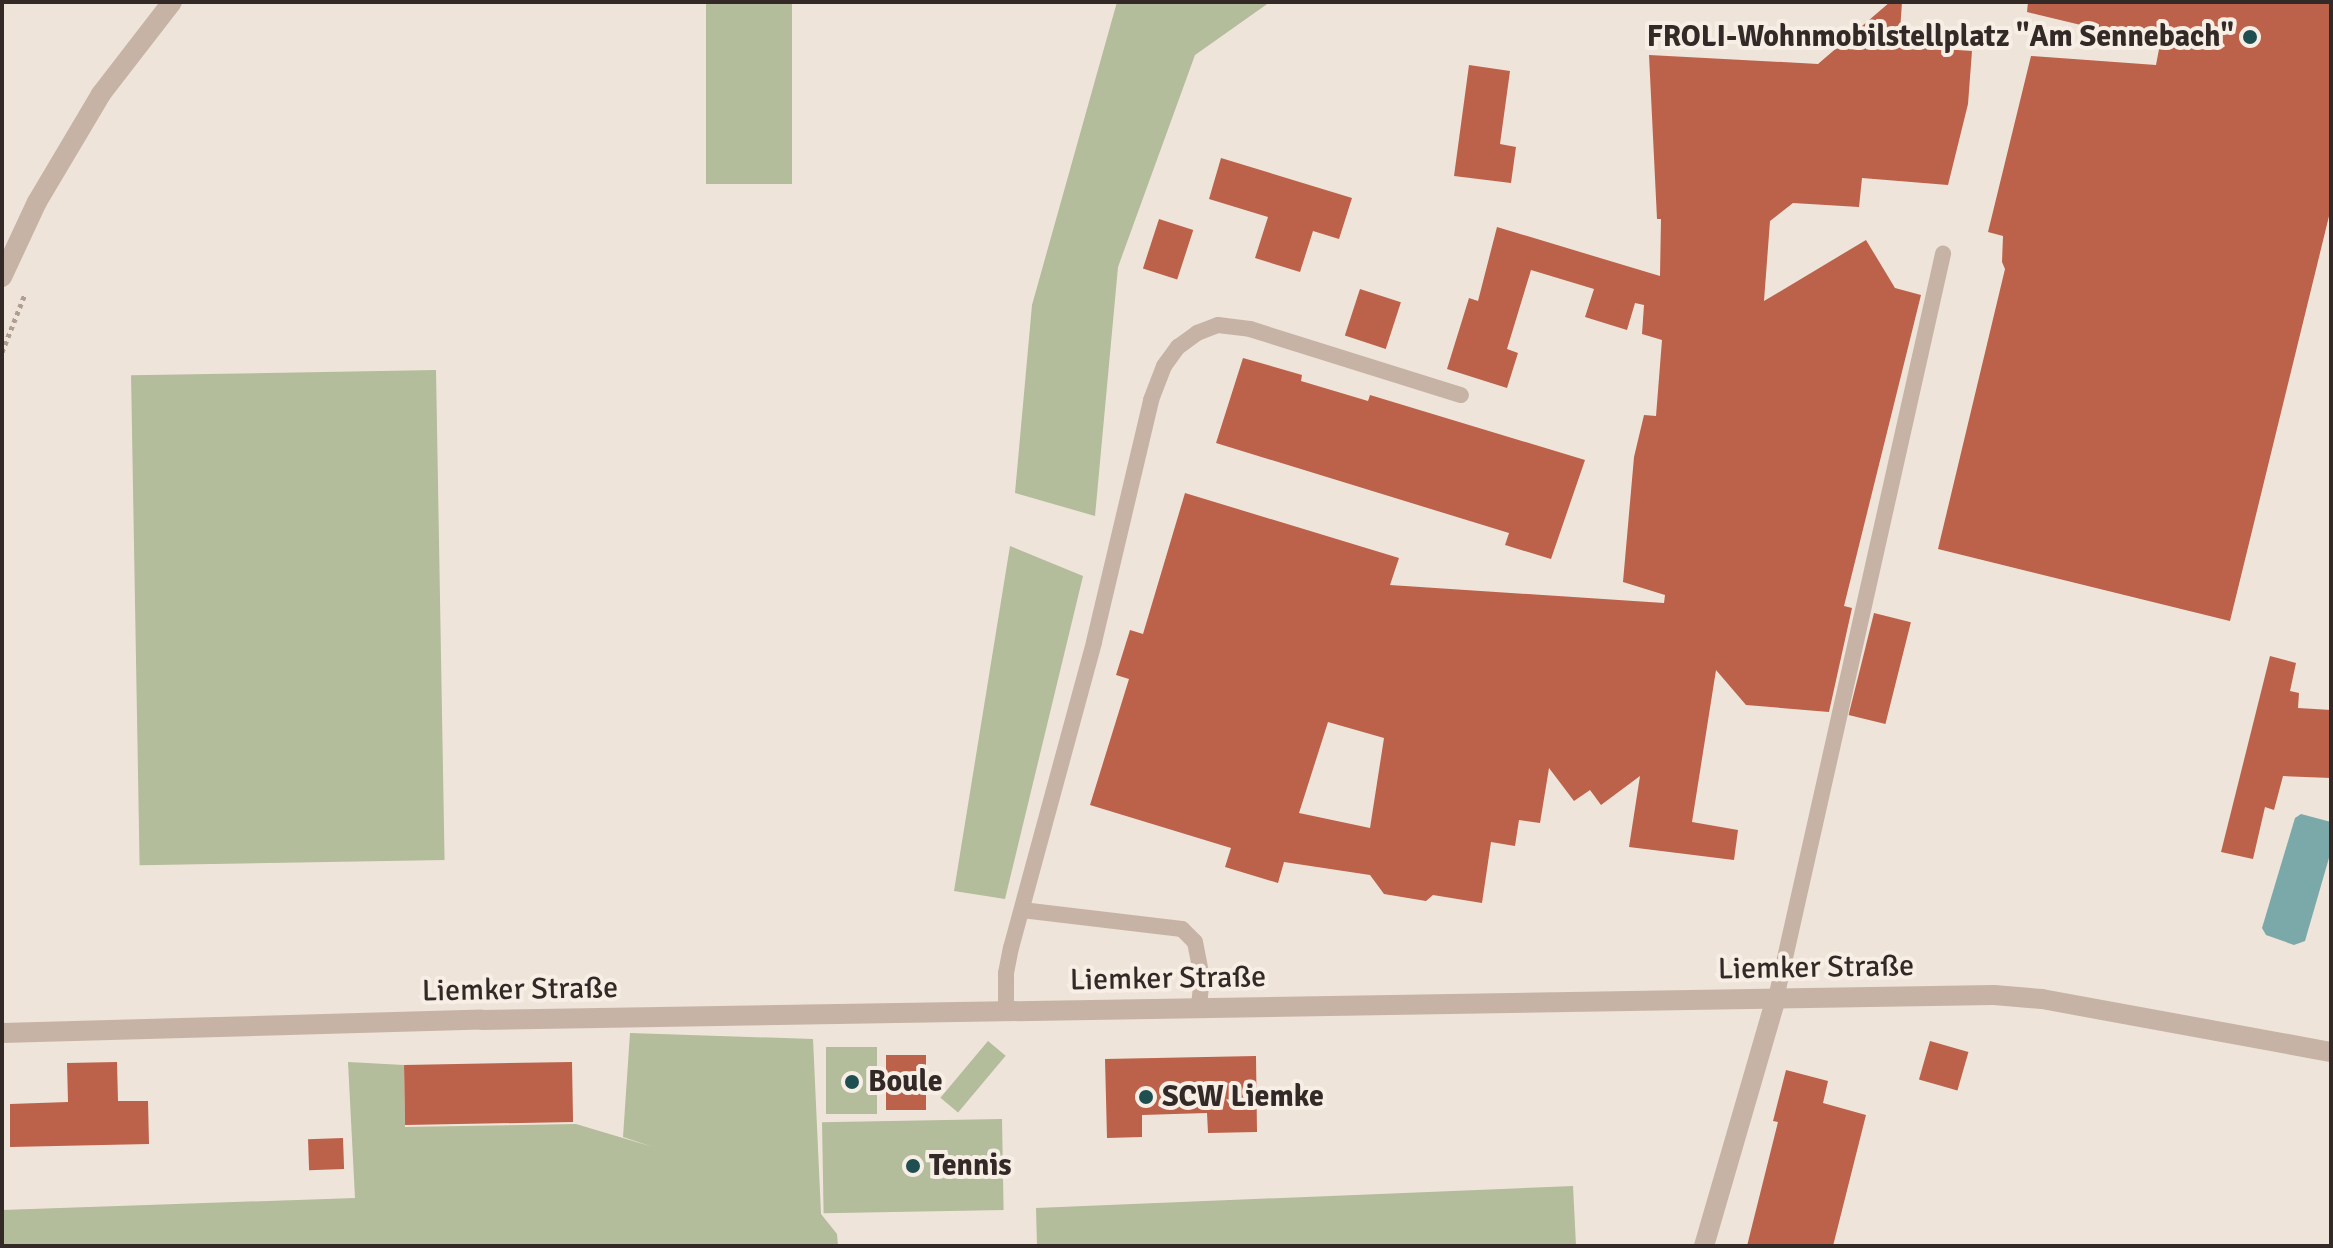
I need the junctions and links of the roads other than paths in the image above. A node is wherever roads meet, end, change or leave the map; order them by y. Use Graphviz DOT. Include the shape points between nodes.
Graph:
graph roads {
  1 [pos="172,2"];
  2 [pos="1943,254"];
  3 [pos="2,277"];
  4 [pos="1461,395"];
  5 [pos="1022,910"];
  6 [pos="1776,998"];
  7 [pos="1199,1008"];
  8 [pos="1006,1012"];
  9 [pos="2,1033"];
  10 [pos="2331,1052"];
  11 [pos="1704,1246"];
  1 -- 3 [label="street" via="101,94 37,202"];
  2 -- 6 [label="lane"];
  4 -- 5 [label="lane" via="1250,329 1218,325 1178,347 1151,400 1094,642"];
  5 -- 7 [label="lane" via="1182,929 1195,942 1202,977"];
  5 -- 8 [label="lane" via="1006,973"];
  6 -- 7 [label="street, Liemker Straße"];
  6 -- 10 [label="street, Liemker Straße" via="2042,999"];
  6 -- 11 [label="street"];
  7 -- 8 [label="street, Liemker Straße"];
  8 -- 9 [label="street, Liemker Straße"];
}
